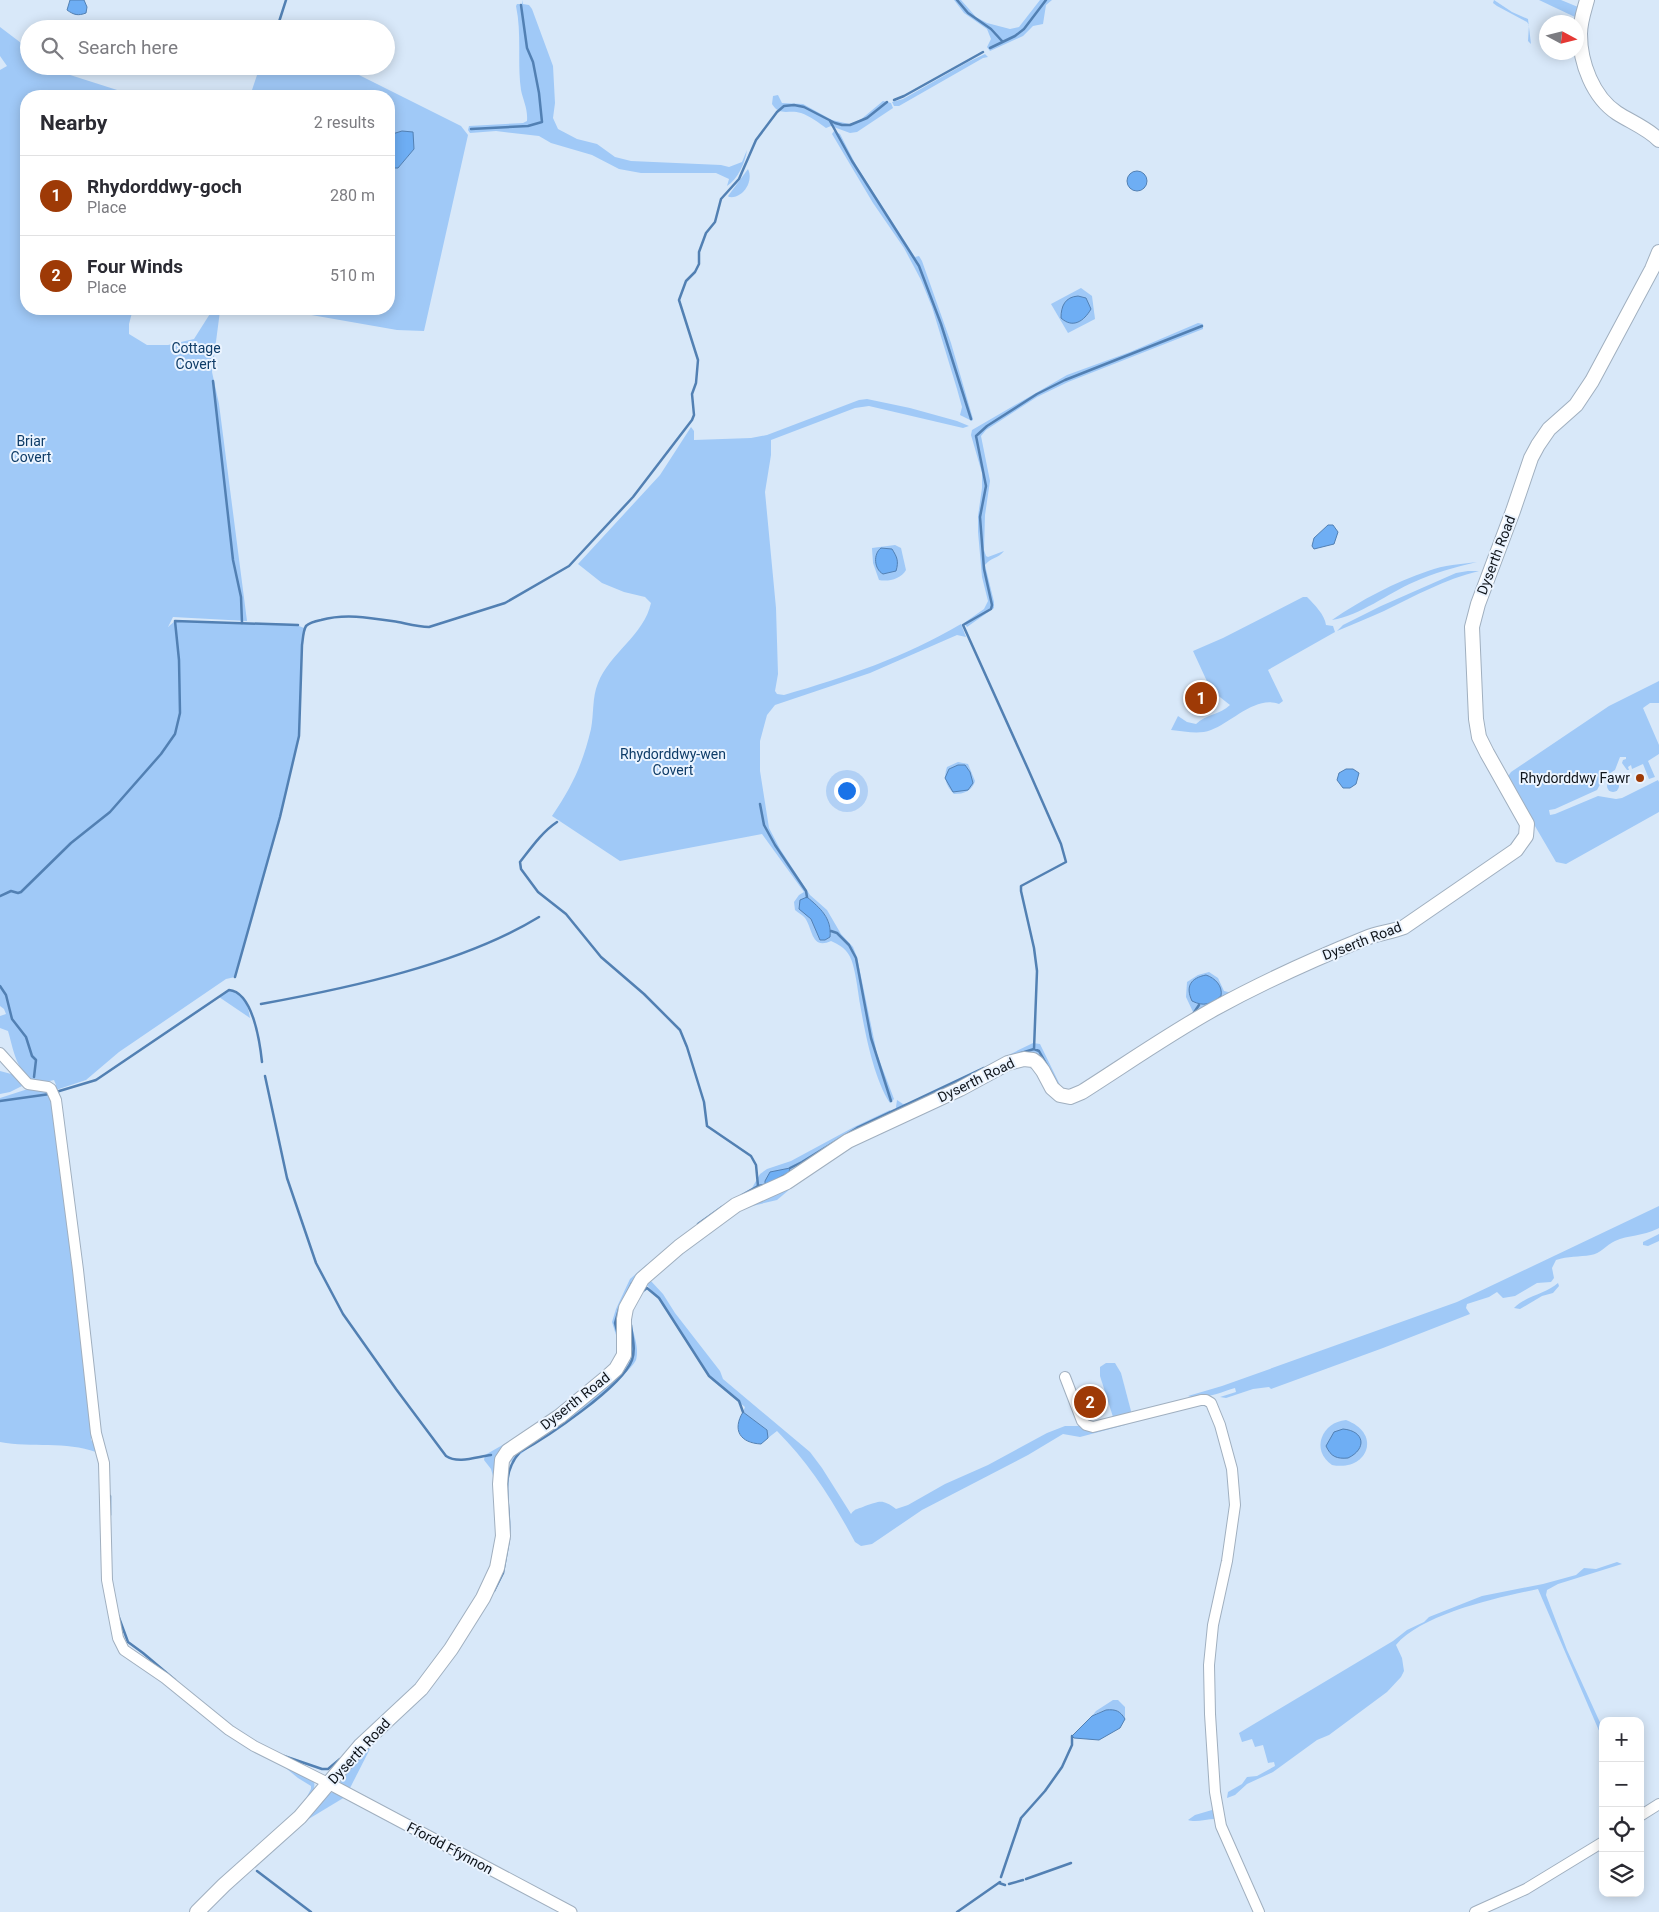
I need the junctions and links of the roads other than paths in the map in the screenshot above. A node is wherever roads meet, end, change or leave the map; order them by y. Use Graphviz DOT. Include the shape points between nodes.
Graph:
graph roads {
  1 [pos="1587,0"];
  2 [pos="1659,140"];
  3 [pos="1659,252"];
  4 [pos="0,1053"];
  5 [pos="1065,1377"];
  6 [pos="328,1783"];
  7 [pos="1659,1804"];
  8 [pos="1644,1813"];
  9 [pos="1599,1844"];
  10 [pos="197,1912"];
  11 [pos="571,1912"];
  12 [pos="1259,1912"];
  13 [pos="1475,1912"];
  1 -- 2 [label="main road" via="1580,35 1587,70 1596,91 1602,101 1616,112"];
  3 -- 6 [label="main road, Dyserth Road" via="1592,381 1576,405 1549,429 1534,452 1472,627 1479,737 1524,817 1527,830 1523,842 1404,927 1366,938 1252,989 1159,1042 1082,1092 1070,1097 1060,1094 1052,1088 1033,1060 1008,1063 848,1141 782,1185 736,1205 679,1247 642,1279 633,1293 624,1318 624,1355 616,1369 565,1412 508,1451 502,1460 501,1552 483,1598 451,1650 421,1689 361,1745"];
  4 -- 6 [label="street" via="28,1084 48,1087 56,1100 96,1433 104,1463 107,1580 120,1644 230,1730 254,1746"];
  5 -- 12 [label="street" via="1086,1425 1093,1427 1206,1400 1211,1403 1220,1425 1232,1469 1235,1505 1212,1625 1209,1665 1215,1792 1221,1826"];
  6 -- 10 [label="main road, Dyserth Road" via="300,1817"];
  6 -- 11 [label="street, Ffordd Ffynnon"];
  7 -- 8 [label="street"];
  9 -- 13 [label="street" via="1526,1889"];
}
